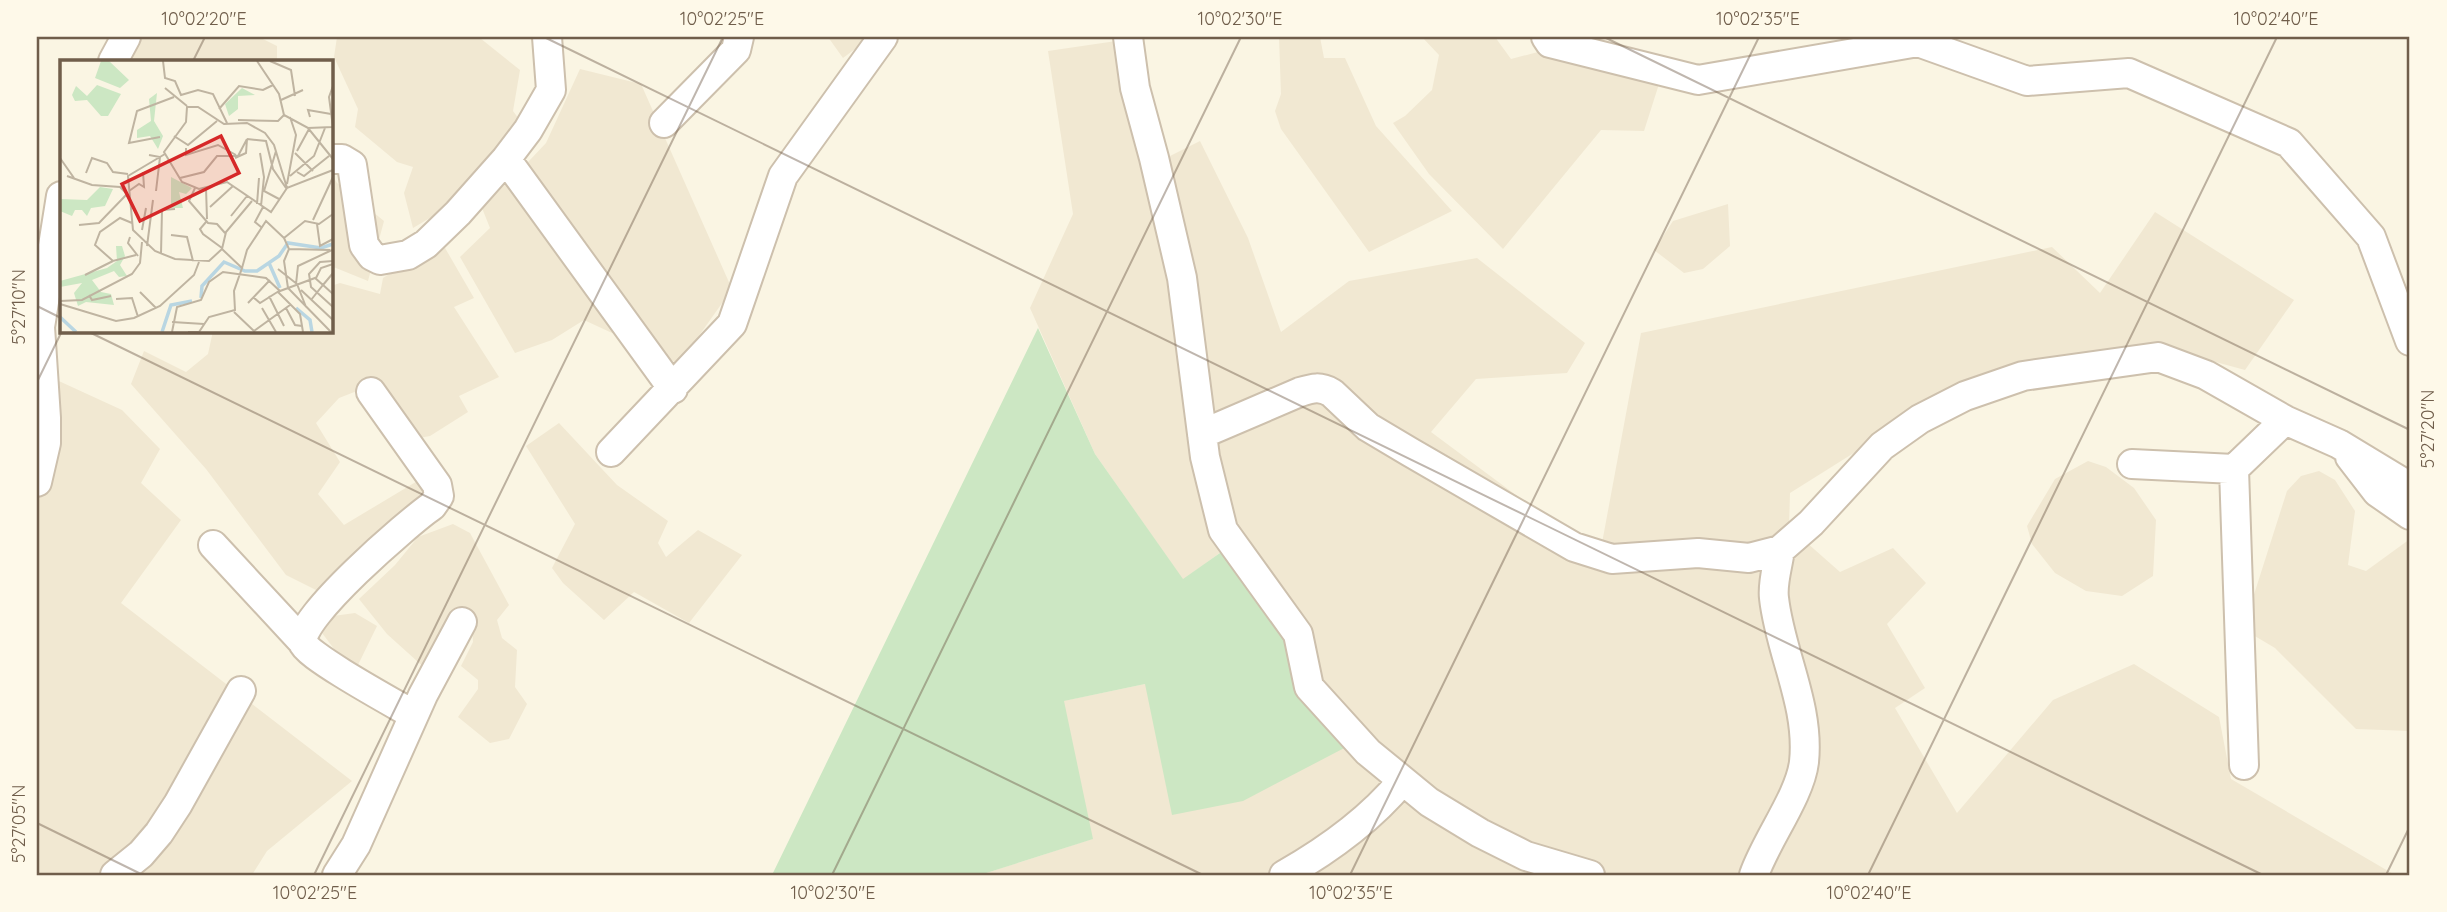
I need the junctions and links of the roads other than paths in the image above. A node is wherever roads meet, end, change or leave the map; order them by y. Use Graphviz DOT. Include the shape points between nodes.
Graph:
graph roads {
  1 [pos="126,37"];
  2 [pos="547,37"];
  3 [pos="739,37"];
  4 [pos="883,37"];
  5 [pos="1128,37"];
  6 [pos="1546,37"];
  7 [pos="114,60"];
  8 [pos="664,123"];
  9 [pos="332,159"];
  10 [pos="506,159"];
  11 [pos="60,201"];
  12 [pos="38,324"];
  13 [pos="2410,341"];
  14 [pos="673,389"];
  15 [pos="371,392"];
  16 [pos="2285,420"];
  17 [pos="1202,434"];
  18 [pos="2339,444"];
  19 [pos="611,452"];
  20 [pos="2132,464"];
  21 [pos="2234,468"];
  22 [pos="37,482"];
  23 [pos="2410,486"];
  24 [pos="2410,515"];
  25 [pos="213,545"];
  26 [pos="1780,550"];
  27 [pos="462,622"];
  28 [pos="302,641"];
  29 [pos="242,691"];
  30 [pos="414,715"];
  31 [pos="2244,765"];
  32 [pos="1402,781"];
  33 [pos="115,875"];
  34 [pos="337,875"];
  35 [pos="1284,875"];
  36 [pos="1590,875"];
  37 [pos="1754,875"];
  1 -- 7 [label="street"];
  2 -- 10 [label="street" via="551,90"];
  3 -- 8 [label="street" via="736,50"];
  4 -- 14 [label="street" via="783,176 732,324"];
  5 -- 17 [label="street" via="1135,88 1182,278"];
  6 -- 13 [label="street" via="1550,43 1698,79 1918,42 2027,81 2129,73 2289,143 2371,237"];
  9 -- 10 [label="street" via="352,165 364,245 380,260 408,255 426,244"];
  10 -- 14 [label="street"];
  11 -- 12 [label="street"];
  12 -- 22 [label="street" via="46,443"];
  14 -- 19 [label="street"];
  15 -- 28 [label="street" via="437,485 439,496 365,561 308,624"];
  16 -- 18 [label="street"];
  16 -- 21 [label="street"];
  16 -- 26 [label="street" via="2206,375 2158,357 2022,376 1965,396 1882,446"];
  17 -- 26 [label="street" via="1316,387 1325,389 1368,427 1574,547 1612,559 1698,553 1749,558"];
  17 -- 32 [label="street" via="1223,530 1298,634 1309,687 1367,752"];
  18 -- 23 [label="street"];
  18 -- 24 [label="street" via="2377,492"];
  20 -- 21 [label="street"];
  21 -- 31 [label="street"];
  25 -- 28 [label="street"];
  26 -- 37 [label="street" via="1773,594 1799,699 1804,763"];
  27 -- 30 [label="street"];
  28 -- 30 [label="street" via="328,664"];
  29 -- 33 [label="street" via="159,833"];
  30 -- 34 [label="street" via="356,845"];
  32 -- 35 [label="street" via="1350,832"];
  32 -- 36 [label="street" via="1480,833 1526,856"];
}
